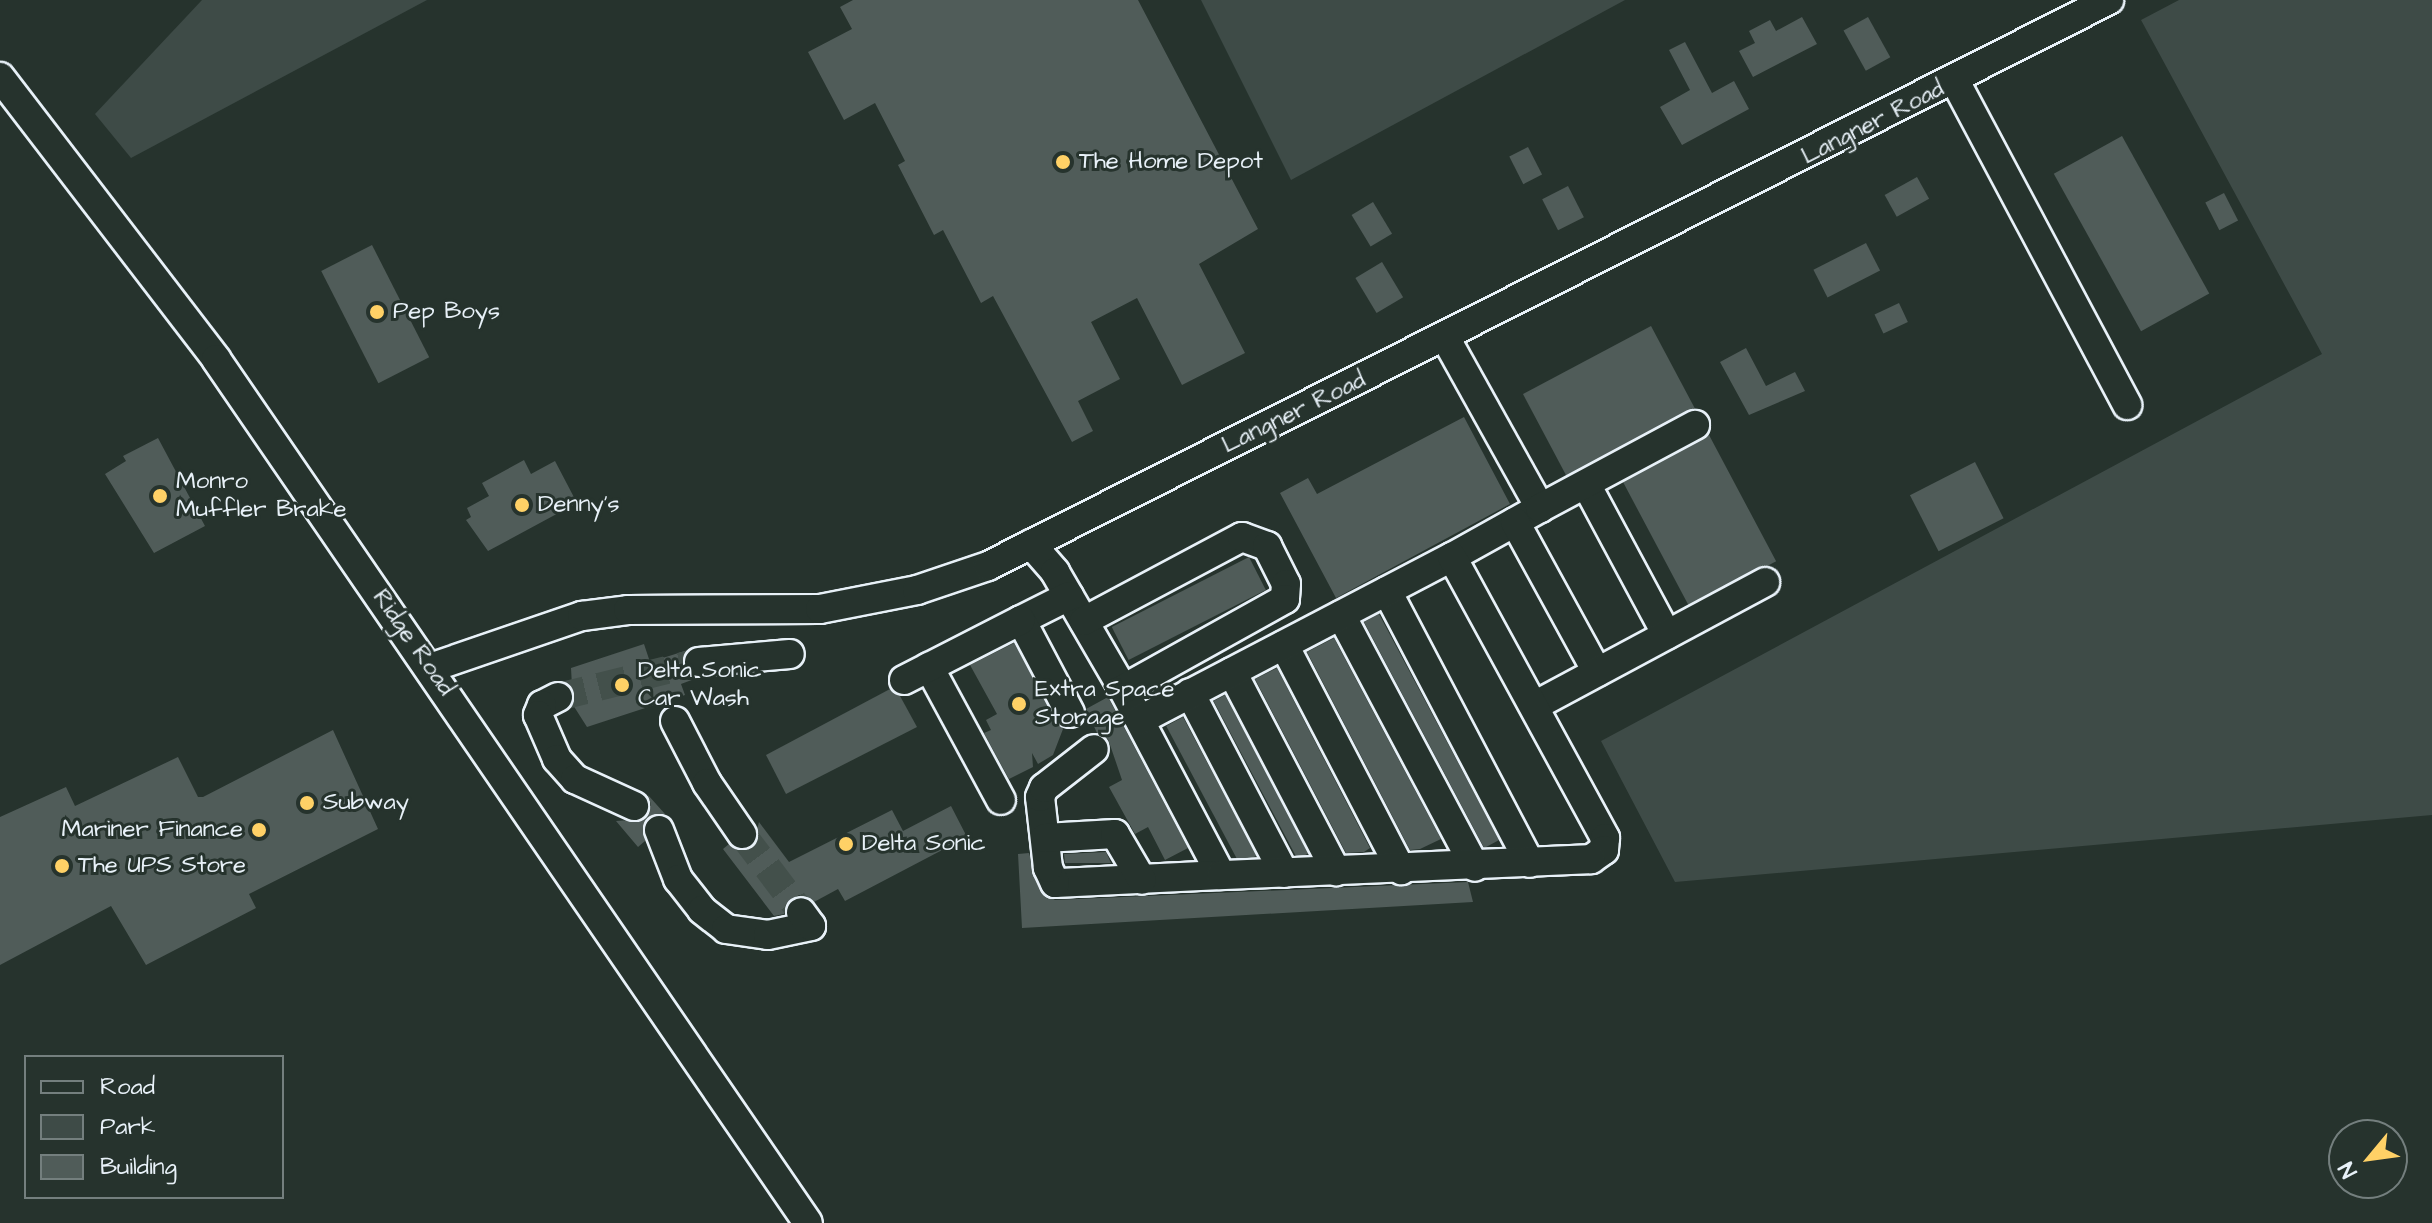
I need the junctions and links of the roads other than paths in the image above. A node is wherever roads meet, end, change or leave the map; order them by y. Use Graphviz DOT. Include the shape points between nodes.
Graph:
graph roads {
  1 [pos="2109,0"];
  2 [pos="0,77"];
  3 [pos="1955,81"];
  4 [pos="1445,337"];
  5 [pos="2127,405"];
  6 [pos="1695,425"];
  7 [pos="1586,484"];
  8 [pos="1528,515"];
  9 [pos="1031,544"];
  10 [pos="1452,557"];
  11 [pos="1765,582"];
  12 [pos="1387,591"];
  13 [pos="1069,596"];
  14 [pos="1341,615"];
  15 [pos="1021,620"];
  16 [pos="1084,621"];
  17 [pos="1667,635"];
  18 [pos="1284,645"];
  19 [pos="790,654"];
  20 [pos="699,662"];
  21 [pos="929,667"];
  22 [pos="430,668"];
  23 [pos="1232,672"];
  24 [pos="1597,672"];
  25 [pos="904,680"];
  26 [pos="1123,689"];
  27 [pos="1190,693"];
  28 [pos="558,697"];
  29 [pos="1536,705"];
  30 [pos="1070,713"];
  31 [pos="1140,720"];
  32 [pos="675,721"];
  33 [pos="1094,749"];
  34 [pos="1001,800"];
  35 [pos="634,806"];
  36 [pos="659,830"];
  37 [pos="742,834"];
  38 [pos="1045,838"];
  39 [pos="1530,863"];
  40 [pos="1475,867"];
  41 [pos="1401,870"];
  42 [pos="1336,871"];
  43 [pos="1284,873"];
  44 [pos="1221,875"];
  45 [pos="1142,880"];
  46 [pos="801,912"];
  47 [pos="808,1223"];
  1 -- 3 [label="street, Langner Road"];
  2 -- 22 [label="street, Ridge Road" via="139,254"];
  3 -- 4 [label="street, Langner Road"];
  3 -- 5 [label="street"];
  4 -- 8 [label="street"];
  4 -- 9 [label="street, Langner Road"];
  6 -- 7 [label="street"];
  7 -- 8 [label="street"];
  7 -- 17 [label="street"];
  8 -- 10 [label="street"];
  8 -- 24 [label="street"];
  9 -- 13 [label="street"];
  9 -- 22 [label="street, Langner Road" via="962,576 873,600 820,609 628,610 582,616"];
  10 -- 12 [label="street"];
  10 -- 29 [label="street"];
  11 -- 17 [label="street"];
  12 -- 14 [label="street"];
  12 -- 39 [label="street"];
  13 -- 15 [label="street"];
  13 -- 16 [label="street"];
  14 -- 18 [label="street"];
  14 -- 40 [label="street"];
  15 -- 21 [label="street"];
  15 -- 30 [label="street"];
  16 -- 26 [label="street"];
  16 -- 26 [label="street" via="1242,537 1267,546 1286,584 1285,599"];
  17 -- 24 [label="street"];
  18 -- 23 [label="street"];
  18 -- 41 [label="street"];
  19 -- 20 [label="street"];
  21 -- 25 [label="street"];
  21 -- 34 [label="street"];
  22 -- 47 [label="street, Ridge Road"];
  23 -- 27 [label="street"];
  23 -- 42 [label="street"];
  24 -- 29 [label="street"];
  26 -- 31 [label="street"];
  27 -- 31 [label="street"];
  27 -- 43 [label="street"];
  28 -- 35 [label="street" via="542,705 538,715 557,759 575,779"];
  29 -- 39 [label="street" via="1605,838 1604,850 1591,859"];
  31 -- 44 [label="street"];
  32 -- 37 [label="street" via="707,783"];
  33 -- 38 [label="street" via="1044,788"];
  36 -- 46 [label="street" via="678,879 702,910 726,929 768,935 811,926"];
  38 -- 45 [label="street" via="1115,834"];
  38 -- 45 [label="street" via="1055,883"];
  39 -- 40 [label="street"];
  40 -- 41 [label="street"];
  41 -- 42 [label="street"];
  42 -- 43 [label="street"];
  43 -- 44 [label="street"];
  44 -- 45 [label="street"];
}
